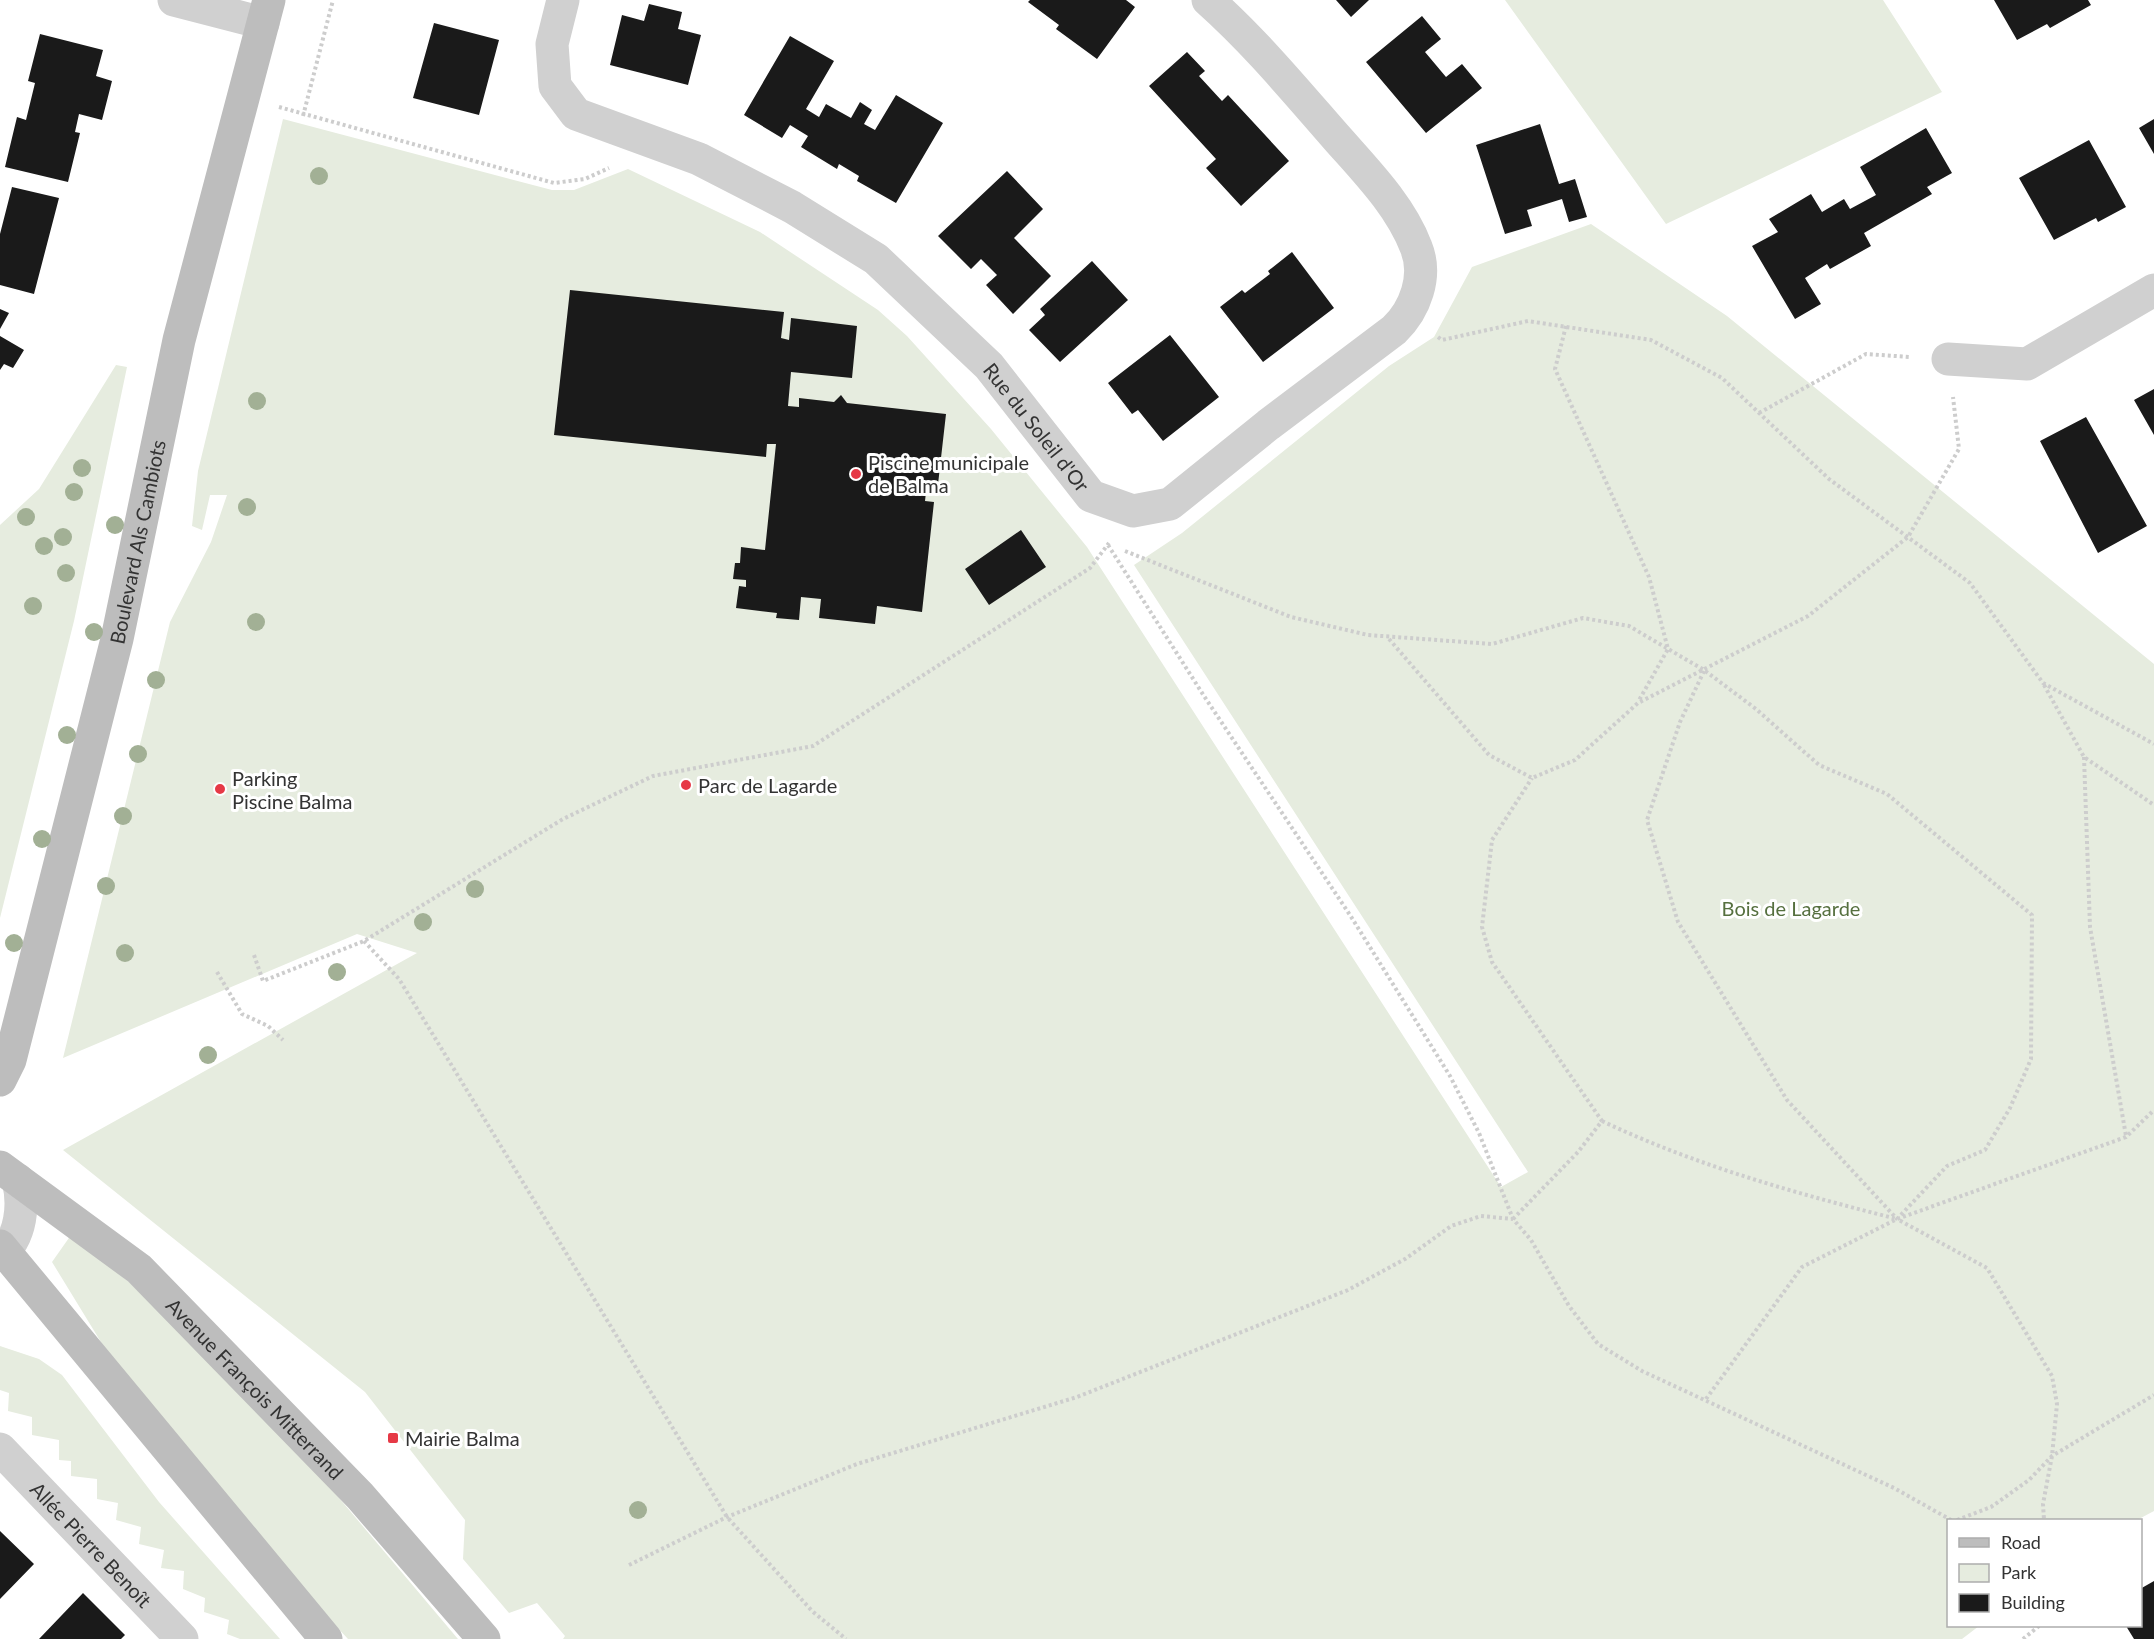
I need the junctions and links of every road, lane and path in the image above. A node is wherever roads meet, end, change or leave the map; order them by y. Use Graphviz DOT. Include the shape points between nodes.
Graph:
graph roads {
  1 [pos="174,0"];
  2 [pos="333,0"];
  3 [pos="563,0"];
  4 [pos="1208,0"];
  5 [pos="266,11"];
  6 [pos="272,105"];
  7 [pos="303,116"];
  8 [pos="644,139"];
  9 [pos="2154,290"];
  10 [pos="1407,318"];
  11 [pos="1566,326"];
  12 [pos="1948,359"];
  13 [pos="1759,414"];
  14 [pos="1133,511"];
  15 [pos="1908,537"];
  16 [pos="1108,544"];
  17 [pos="1389,638"];
  18 [pos="1668,649"];
  19 [pos="1704,670"];
  20 [pos="2043,683"];
  21 [pos="1638,703"];
  22 [pos="2154,744"];
  23 [pos="2084,757"];
  24 [pos="1532,778"];
  25 [pos="2154,805"];
  26 [pos="364,941"];
  27 [pos="254,955"];
  28 [pos="217,972"];
  29 [pos="283,1040"];
  30 [pos="0,1080"];
  31 [pos="2154,1110"];
  32 [pos="1602,1121"];
  33 [pos="2126,1137"];
  34 [pos="9,1173"];
  35 [pos="1513,1219"];
  36 [pos="1897,1219"];
  37 [pos="1,1250"];
  38 [pos="2154,1395"];
  39 [pos="1706,1399"];
  40 [pos="0,1449"];
  41 [pos="2052,1456"];
  42 [pos="727,1517"];
  43 [pos="1948,1519"];
  44 [pos="1962,1519"];
  45 [pos="2044,1519"];
  46 [pos="628,1566"];
  47 [pos="2038,1627"];
  48 [pos="182,1639"];
  49 [pos="326,1639"];
  50 [pos="484,1639"];
  51 [pos="846,1639"];
  52 [pos="2023,1639"];
  1 -- 5 [label="street"];
  2 -- 7 [label="path"];
  3 -- 8 [label="street, Rue du Soleil d'Or" via="552,44 555,86 576,114"];
  4 -- 10 [label="street" via="1247,35 1386,195 1417,248 1420,286"];
  5 -- 30 [label="street, Boulevard Als Cambiots" via="179,340 96,724 10,1060"];
  6 -- 7 [label="path"];
  7 -- 8 [label="path" via="554,183 585,179 617,165"];
  8 -- 14 [label="street, Rue du Soleil d'Or" via="699,159 792,207 876,259 989,366 1091,496"];
  9 -- 12 [label="street" via="2027,363"];
  10 -- 11 [label="path" via="1442,340 1528,321"];
  10 -- 14 [label="street" via="1170,504"];
  11 -- 13 [label="path" via="1651,340 1722,378"];
  11 -- 18 [label="path" via="1555,369 1649,578"];
  12 -- 13 [label="path" via="1866,354"];
  12 -- 15 [label="path" via="1959,449"];
  13 -- 15 [label="path" via="1829,479"];
  14 -- 16 [label="path"];
  15 -- 19 [label="path" via="1808,616"];
  15 -- 20 [label="path" via="1970,583"];
  16 -- 17 [label="path" via="1291,617"];
  16 -- 26 [label="path" via="1090,568 813,746 653,776 563,819"];
  16 -- 35 [label="path" via="1450,1076 1479,1133"];
  17 -- 18 [label="path" via="1492,644 1583,618 1629,626"];
  17 -- 24 [label="path" via="1489,755"];
  18 -- 19 [label="path"];
  18 -- 21 [label="path"];
  19 -- 21 [label="path"];
  19 -- 36 [label="path" via="1680,722 1647,820 1678,922 1787,1100"];
  19 -- 36 [label="path" via="1756,709 1819,765 1887,794 2032,915 2031,1059 2010,1108 1985,1150 1947,1167"];
  20 -- 22 [label="path"];
  20 -- 23 [label="path"];
  21 -- 24 [label="path" via="1575,760"];
  23 -- 25 [label="path"];
  23 -- 33 [label="path" via="2090,927"];
  24 -- 32 [label="path" via="1492,840 1482,927 1492,962"];
  26 -- 27 [label="path" via="263,981"];
  26 -- 42 [label="path" via="399,979"];
  28 -- 29 [label="path" via="242,1014 268,1026"];
  31 -- 33 [label="path"];
  32 -- 35 [label="path" via="1578,1152"];
  32 -- 36 [label="path" via="1662,1149 1778,1188"];
  33 -- 36 [label="path"];
  34 -- 37 [label="street" via="23,1199 18,1227"];
  34 -- 50 [label="street, Avenue François Mitterrand" via="139,1269 360,1496"];
  35 -- 39 [label="path" via="1531,1240 1569,1306 1598,1344 1642,1371"];
  35 -- 42 [label="path" via="1480,1216 1451,1226 1405,1259 1348,1290 1077,1397 857,1464"];
  36 -- 39 [label="path" via="1802,1267"];
  36 -- 41 [label="path" via="1987,1268 2052,1376 2057,1404"];
  37 -- 49 [label="street"];
  38 -- 41 [label="path"];
  39 -- 43 [label="path" via="1894,1488"];
  40 -- 48 [label="street, Allée Pierre Benoît"];
  41 -- 44 [label="path" via="2029,1480 1991,1507"];
  41 -- 45 [label="path"];
  42 -- 46 [label="path"];
  42 -- 51 [label="path" via="812,1611"];
  47 -- 52 [label="path"];
}
